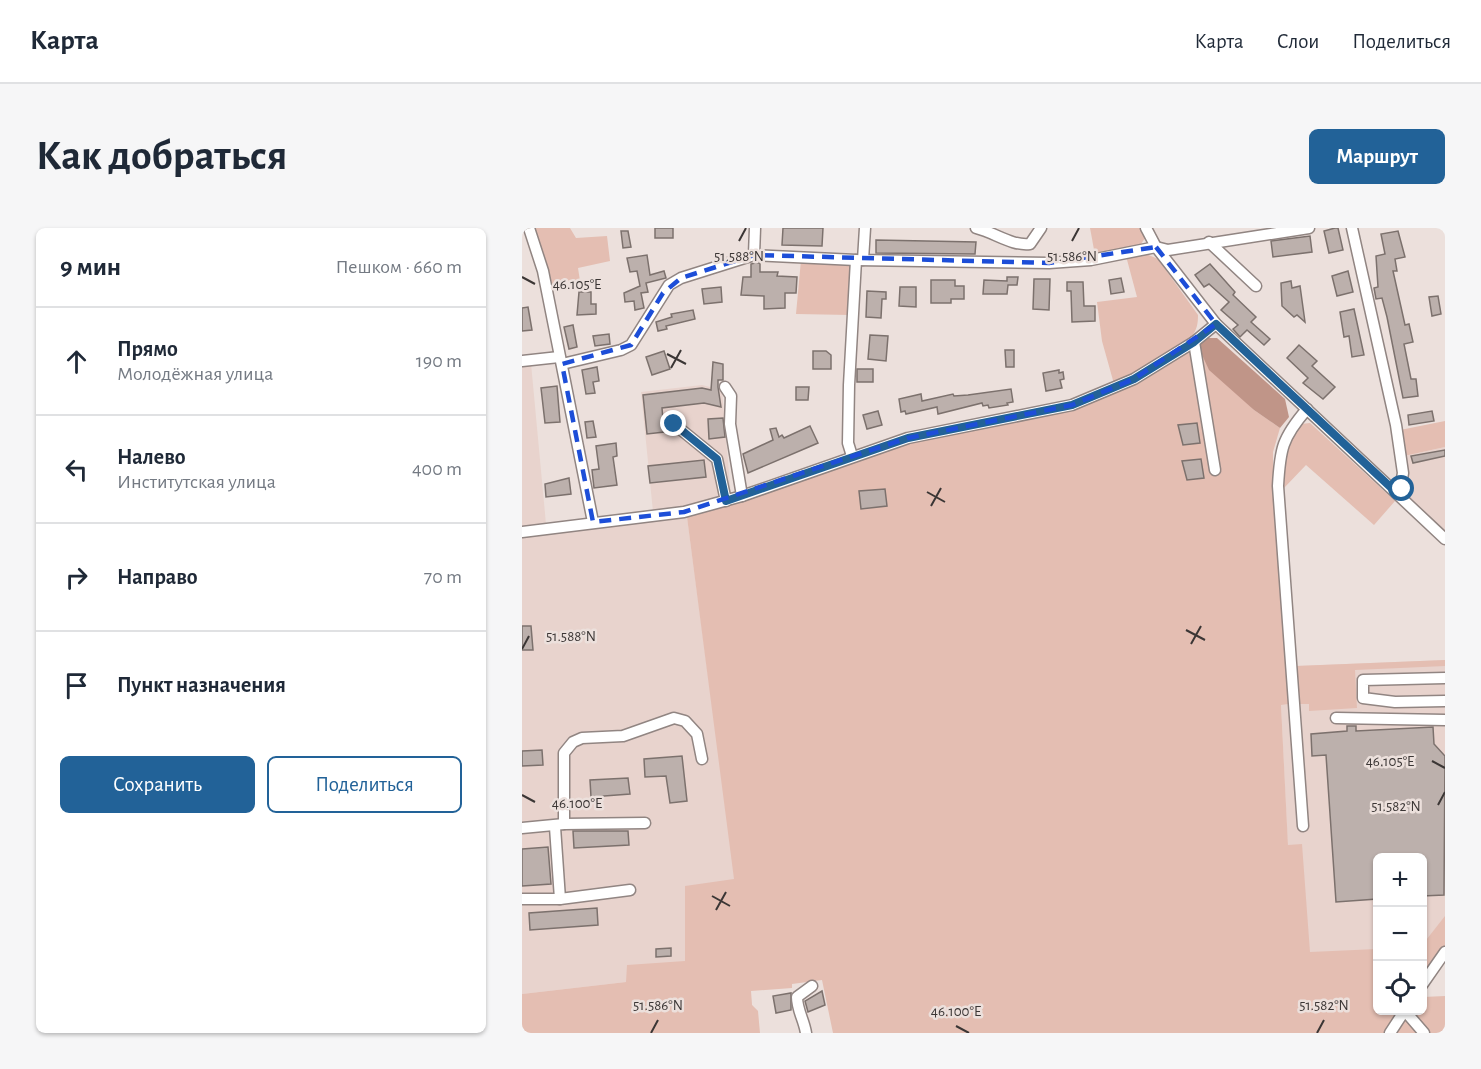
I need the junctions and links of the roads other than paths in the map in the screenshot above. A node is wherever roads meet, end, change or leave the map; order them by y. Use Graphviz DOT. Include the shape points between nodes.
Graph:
graph roads {
  1 [pos="529,228"];
  2 [pos="755,228"];
  3 [pos="865,228"];
  4 [pos="976,228"];
  5 [pos="1041,228"];
  6 [pos="1146,228"];
  7 [pos="1309,228"];
  8 [pos="1352,228"];
  9 [pos="1209,243"];
  10 [pos="1156,247"];
  11 [pos="754,255"];
  12 [pos="860,260"];
  13 [pos="1256,286"];
  14 [pos="1216,324"];
  15 [pos="1194,342"];
  16 [pos="560,360"];
  17 [pos="522,361"];
  18 [pos="725,387"];
  19 [pos="1307,409"];
  20 [pos="674,424"];
  21 [pos="852,456"];
  22 [pos="1215,470"];
  23 [pos="1399,495"];
  24 [pos="742,496"];
  25 [pos="726,501"];
  26 [pos="593,522"];
  27 [pos="522,532"];
  28 [pos="1445,539"];
  29 [pos="1445,678"];
  30 [pos="1445,700"];
  31 [pos="1336,718"];
  32 [pos="1445,720"];
  33 [pos="702,759"];
  34 [pos="645,823"];
  35 [pos="559,826"];
  36 [pos="1303,826"];
  37 [pos="522,828"];
  38 [pos="630,890"];
  39 [pos="522,899"];
  40 [pos="560,899"];
  41 [pos="1445,952"];
  42 [pos="1427,978"];
  43 [pos="812,986"];
  44 [pos="1402,1015"];
  45 [pos="1408,1015"];
  46 [pos="806,1033"];
  47 [pos="1390,1033"];
  48 [pos="1424,1033"];
  1 -- 16 [label="street" via="543,271"];
  2 -- 11 [label="street"];
  3 -- 12 [label="street"];
  4 -- 5 [label="street" via="996,233 1016,246 1030,244"];
  6 -- 10 [label="street"];
  7 -- 9 [label="street"];
  8 -- 23 [label="street" via="1396,425 1403,473"];
  9 -- 10 [label="street" via="1168,250"];
  9 -- 13 [label="street"];
  10 -- 12 [label="street" via="1091,260 1049,263"];
  10 -- 14 [label="street"];
  11 -- 12 [label="street"];
  11 -- 16 [label="street" via="669,285 631,345"];
  12 -- 21 [label="street" via="849,385 848,443"];
  14 -- 15 [label="street"];
  14 -- 19 [label="street"];
  15 -- 21 [label="street" via="1134,379 1072,405 908,438"];
  15 -- 22 [label="street"];
  16 -- 17 [label="street"];
  16 -- 26 [label="street"];
  18 -- 24 [label="street" via="731,396 730,424"];
  19 -- 23 [label="street"];
  19 -- 36 [label="street" via="1283,442 1278,486"];
  20 -- 25 [label="street" via="717,459"];
  21 -- 24 [label="street"];
  23 -- 28 [label="street"];
  24 -- 25 [label="street"];
  25 -- 26 [label="street" via="684,512"];
  26 -- 27 [label="street"];
  29 -- 30 [label="street" via="1363,680 1363,698 1395,702"];
  31 -- 32 [label="street"];
  33 -- 35 [label="street" via="697,734 685,721 674,718 623,736 573,742 564,753"];
  34 -- 35 [label="street"];
  35 -- 37 [label="street"];
  35 -- 40 [label="street"];
  38 -- 40 [label="street"];
  39 -- 40 [label="street"];
  41 -- 42 [label="street"];
  43 -- 46 [label="street" via="796,997"];
  44 -- 47 [label="street"];
  45 -- 48 [label="street"];
}
